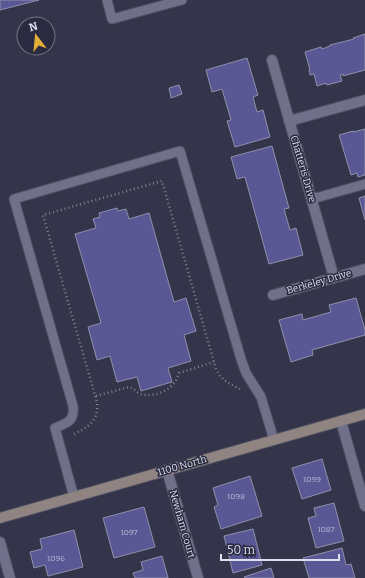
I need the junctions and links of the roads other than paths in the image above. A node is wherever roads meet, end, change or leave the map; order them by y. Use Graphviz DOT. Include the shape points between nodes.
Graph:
graph roads {
  1 [pos="107,0"];
  2 [pos="182,0"];
  3 [pos="272,60"];
  4 [pos="365,100"];
  5 [pos="289,121"];
  6 [pos="365,184"];
  7 [pos="312,199"];
  8 [pos="365,269"];
  9 [pos="334,278"];
  10 [pos="273,295"];
  11 [pos="365,414"];
  12 [pos="340,421"];
  13 [pos="274,440"];
  14 [pos="167,470"];
  15 [pos="74,497"];
  16 [pos="365,506"];
  17 [pos="0,518"];
  18 [pos="0,542"];
  19 [pos="10,578"];
  20 [pos="198,578"];
  1 -- 2 [label="lane" via="112,19"];
  3 -- 5 [label="street, Chatteris Drive"];
  4 -- 5 [label="street"];
  5 -- 7 [label="street, Chatteris Drive"];
  6 -- 7 [label="lane"];
  7 -- 9 [label="street, Chatteris Drive"];
  8 -- 9 [label="street, Berkeley Drive"];
  9 -- 10 [label="street, Berkeley Drive"];
  11 -- 12 [label="street, 1100 North"];
  12 -- 13 [label="street, 1100 North"];
  12 -- 16 [label="street"];
  13 -- 14 [label="street, 1100 North"];
  13 -- 15 [label="lane" via="261,397 241,359 180,151 172,153 14,199 73,406 73,417 70,421 55,428"];
  14 -- 15 [label="street, 1100 North"];
  14 -- 20 [label="street, Newham Court"];
  15 -- 17 [label="street, 1100 North"];
  18 -- 19 [label="street"];
}
